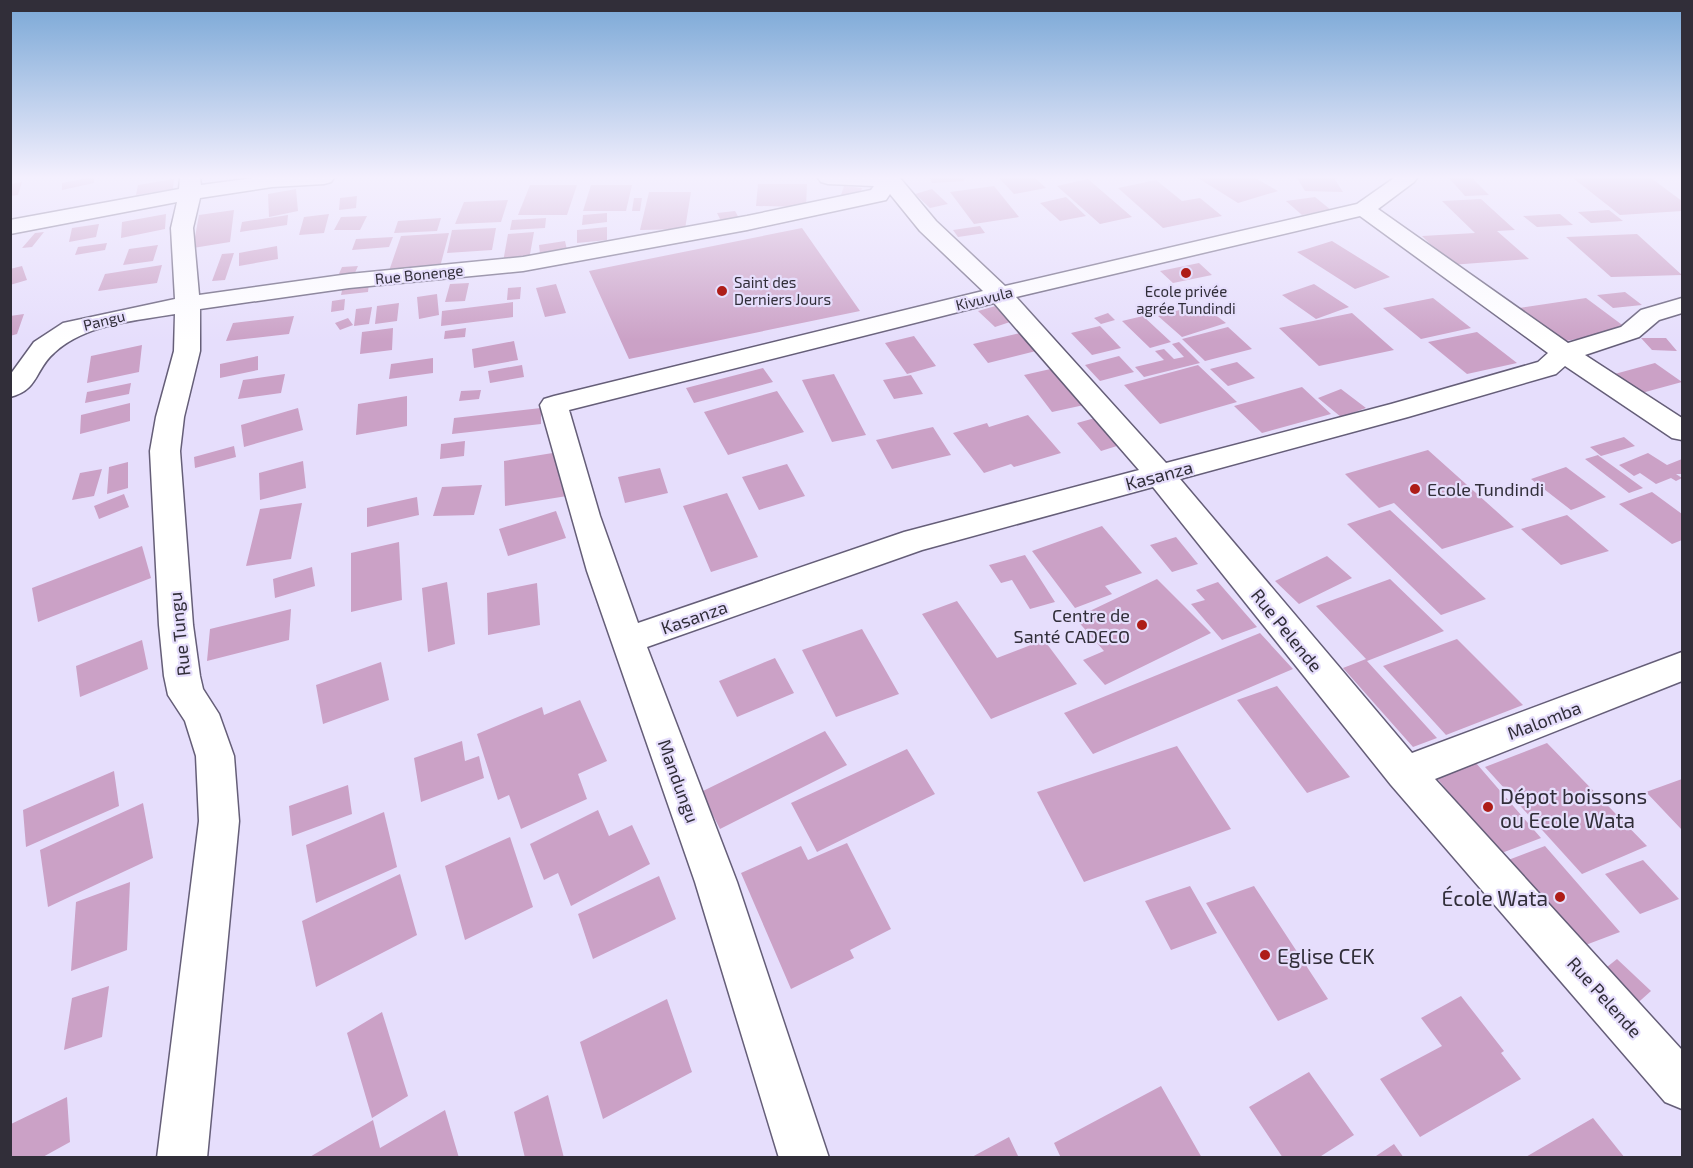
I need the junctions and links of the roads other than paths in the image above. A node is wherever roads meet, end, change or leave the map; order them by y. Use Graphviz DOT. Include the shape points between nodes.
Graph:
graph roads {
  1 [pos="182,233"];
  2 [pos="699,233"];
  3 [pos="935,233"];
  4 [pos="1263,233"];
  5 [pos="1397,233"];
  6 [pos="1000,294"];
  7 [pos="188,304"];
  8 [pos="1683,305"];
  9 [pos="1564,353"];
  10 [pos="10,389"];
  11 [pos="554,405"];
  12 [pos="1683,431"];
  13 [pos="1160,475"];
  14 [pos="628,640"];
  15 [pos="1683,666"];
  16 [pos="1405,773"];
  17 [pos="1683,1085"];
  18 [pos="182,1158"];
  19 [pos="804,1158"];
  1 -- 7 [label="street, Rue Tungu"];
  2 -- 7 [label="street, Rue Bonenge" via="523,264 349,281"];
  3 -- 6 [label="street, Rue Pelende"];
  4 -- 6 [label="street, Kivuvula"];
  5 -- 9 [label="street"];
  6 -- 11 [label="street, Kivuvula"];
  6 -- 13 [label="street, Rue Pelende"];
  7 -- 10 [label="street, Pangu" via="72,328 43,348 16,387"];
  7 -- 18 [label="street, Rue Tungu" via="186,351 165,451 182,676 186,695 201,714 215,756 219,821"];
  8 -- 9 [label="street, Kasanza" via="1650,315 1630,332"];
  9 -- 12 [label="street"];
  9 -- 13 [label="street, Kasanza" via="1547,368"];
  11 -- 14 [label="street, Mandungu"];
  13 -- 14 [label="street, Kasanza" via="915,540"];
  13 -- 16 [label="street, Rue Pelende"];
  14 -- 19 [label="street, Mandungu" via="703,845"];
  15 -- 16 [label="street, Malomba"];
  16 -- 17 [label="street, Rue Pelende"];
}
